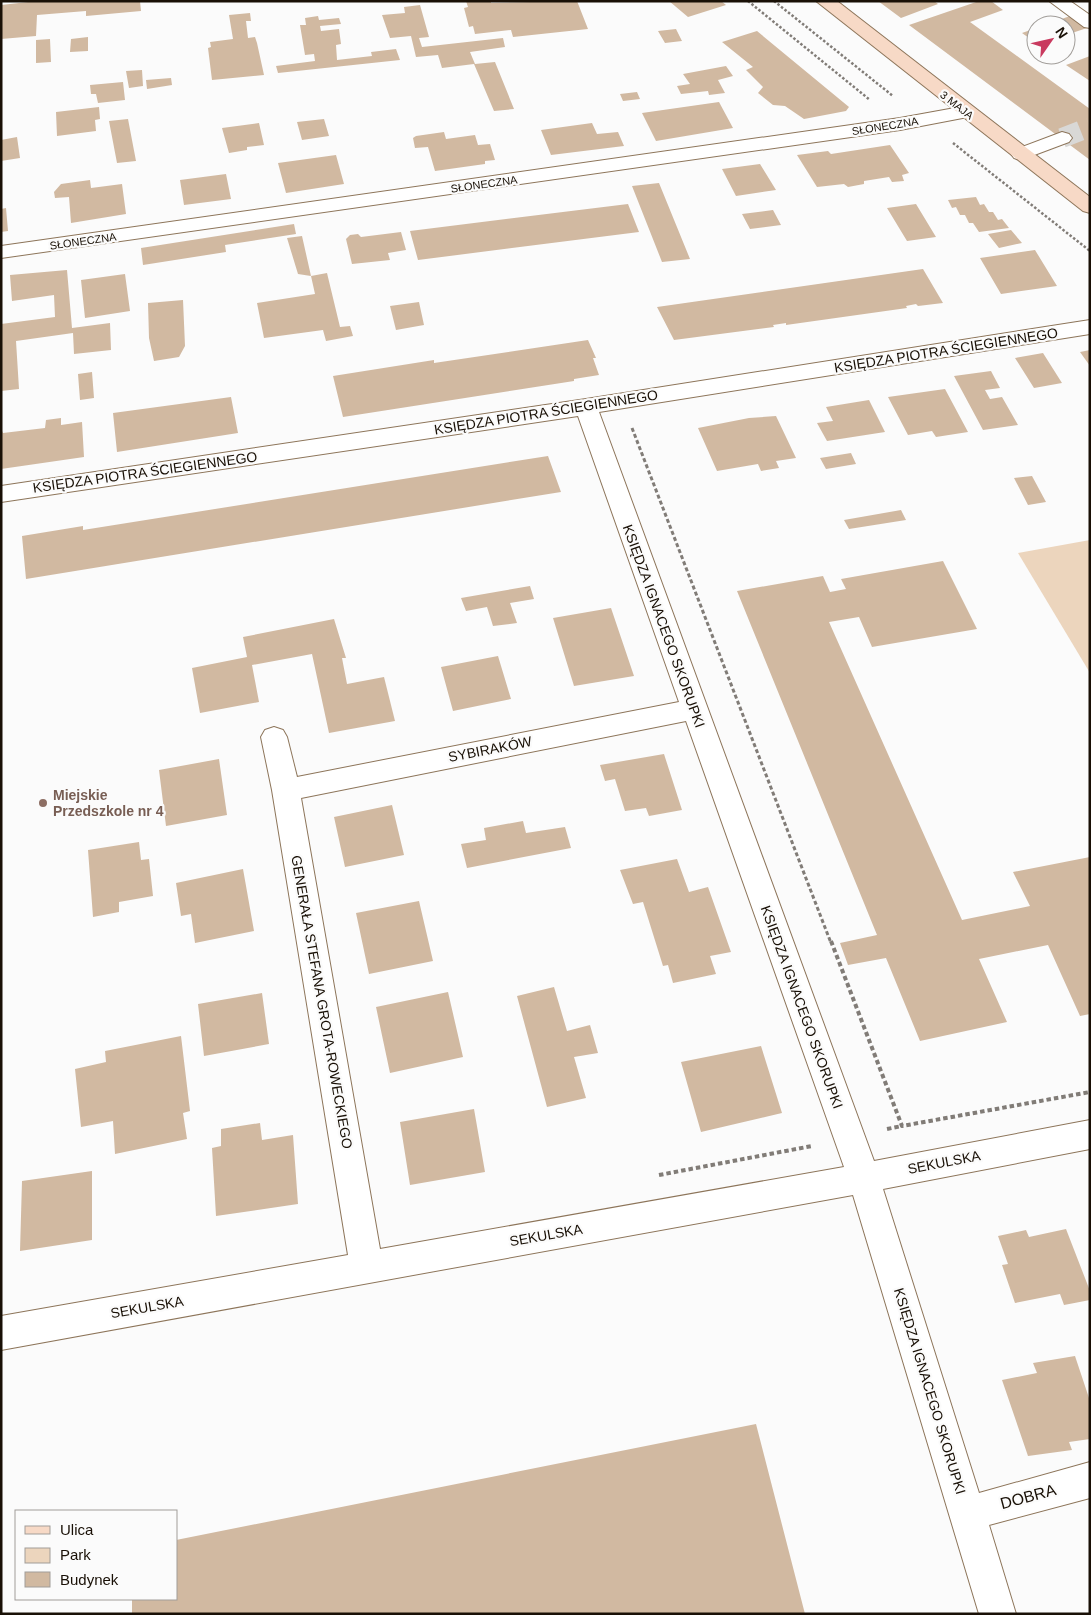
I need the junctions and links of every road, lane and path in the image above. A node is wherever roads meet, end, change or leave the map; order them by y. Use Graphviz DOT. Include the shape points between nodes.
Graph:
graph roads {
  1 [pos="748,1"];
  2 [pos="774,1"];
  3 [pos="825,1"];
  4 [pos="1058,1"];
  5 [pos="1090,23"];
  6 [pos="895,97"];
  7 [pos="871,101"];
  8 [pos="966,112"];
  9 [pos="1062,138"];
  10 [pos="952,142"];
  11 [pos="1021,154"];
  12 [pos="1090,207"];
  13 [pos="1,252"];
  14 [pos="1090,252"];
  15 [pos="1090,327"];
  16 [pos="586,407"];
  17 [pos="630,423"];
  18 [pos="1,494"];
  19 [pos="694,709"];
  20 [pos="274,737"];
  21 [pos="286,790"];
  22 [pos="1090,1092"];
  23 [pos="1090,1134"];
  24 [pos="848,1137"];
  25 [pos="652,1176"];
  26 [pos="864,1178"];
  27 [pos="367,1267"];
  28 [pos="1,1333"];
  29 [pos="1090,1480"];
  30 [pos="968,1514"];
  31 [pos="998,1614"];
  1 -- 7 [label="path"];
  2 -- 6 [label="path"];
  3 -- 8 [label="main road, 3 MAJA"];
  4 -- 5 [label="street"];
  8 -- 11 [label="main road, 3 MAJA"];
  8 -- 13 [label="street, SŁONECZNA"];
  9 -- 11 [label="street"];
  10 -- 14 [label="path"];
  11 -- 12 [label="main road, 3 MAJA"];
  15 -- 16 [label="street, KSIĘDZA PIOTRA ŚCIEGIENNEGO"];
  16 -- 18 [label="street, KSIĘDZA PIOTRA ŚCIEGIENNEGO"];
  16 -- 19 [label="street, KSIĘDZA IGNACEGO SKORUPKI"];
  17 -- 22 [label="path" via="902,1126"];
  19 -- 21 [label="street, SYBIRAKÓW"];
  19 -- 24 [label="street, KSIĘDZA IGNACEGO SKORUPKI"];
  20 -- 21 [label="street, GENERAŁA STEFANA GROTA-ROWECKIEGO"];
  21 -- 27 [label="street, GENERAŁA STEFANA GROTA-ROWECKIEGO"];
  23 -- 26 [label="street, SEKULSKA"];
  24 -- 25 [label="path" via="798,1150"];
  24 -- 26 [label="street, KSIĘDZA IGNACEGO SKORUPKI"];
  26 -- 27 [label="street, SEKULSKA"];
  26 -- 30 [label="street, KSIĘDZA IGNACEGO SKORUPKI"];
  27 -- 28 [label="street, SEKULSKA"];
  29 -- 30 [label="street, DOBRA"];
  30 -- 31 [label="street, KSIĘDZA IGNACEGO SKORUPKI"];
}
